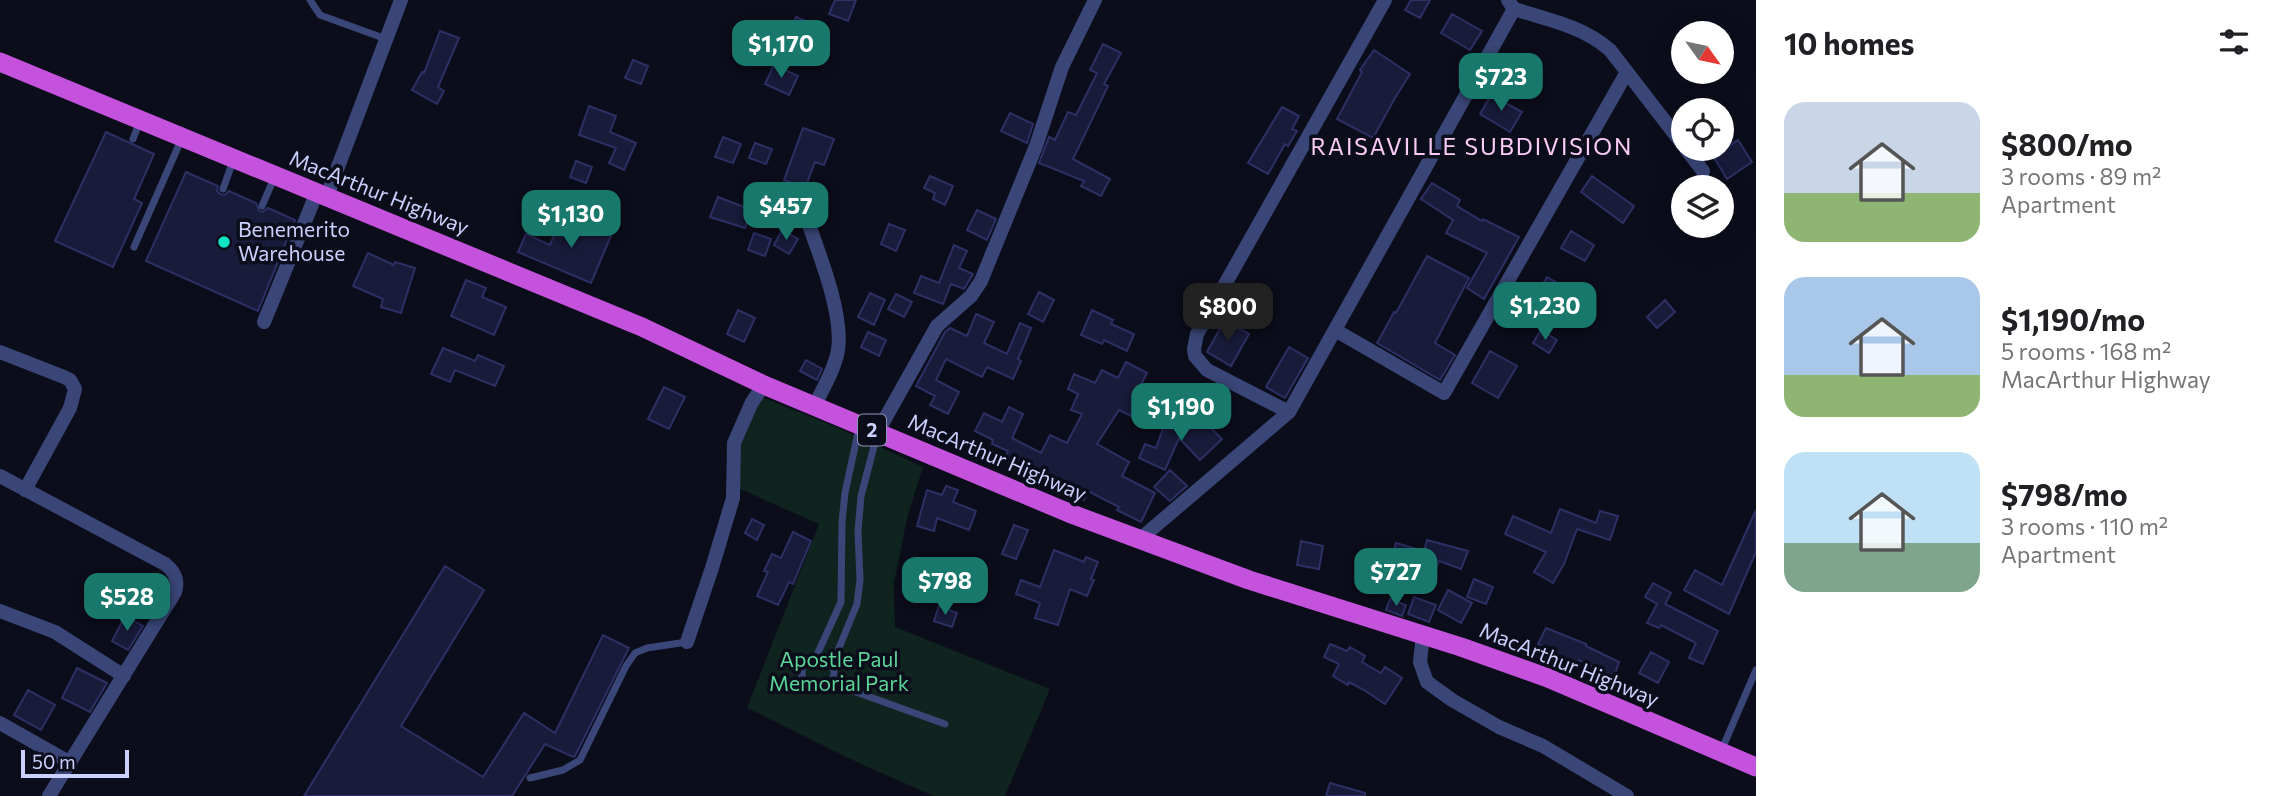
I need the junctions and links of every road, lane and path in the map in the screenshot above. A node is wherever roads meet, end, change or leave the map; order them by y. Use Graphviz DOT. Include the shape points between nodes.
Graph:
graph roads {
  1 [pos="310,0"];
  2 [pos="401,0"];
  3 [pos="1095,0"];
  4 [pos="1385,0"];
  5 [pos="1511,5"];
  6 [pos="386,40"];
  7 [pos="0,62"];
  8 [pos="1627,72"];
  9 [pos="141,120"];
  10 [pos="1671,129"];
  11 [pos="182,138"];
  12 [pos="133,139"];
  13 [pos="234,158"];
  14 [pos="1696,161"];
  15 [pos="1703,171"];
  16 [pos="275,175"];
  17 [pos="223,189"];
  18 [pos="322,194"];
  19 [pos="802,205"];
  20 [pos="262,206"];
  21 [pos="134,247"];
  22 [pos="264,322"];
  23 [pos="1335,330"];
  24 [pos="0,352"];
  25 [pos="764,385"];
  26 [pos="815,405"];
  27 [pos="1289,412"];
  28 [pos="869,428"];
  29 [pos="852,463"];
  30 [pos="868,467"];
  31 [pos="0,476"];
  32 [pos="25,491"];
  33 [pos="845,493"];
  34 [pos="861,496"];
  35 [pos="1139,540"];
  36 [pos="841,602"];
  37 [pos="857,604"];
  38 [pos="0,611"];
  39 [pos="1423,635"];
  40 [pos="687,642"];
  41 [pos="816,657"];
  42 [pos="832,665"];
  43 [pos="1756,670"];
  44 [pos="124,676"];
  45 [pos="831,683"];
  46 [pos="0,723"];
  47 [pos="945,724"];
  48 [pos="1720,752"];
  49 [pos="69,762"];
  50 [pos="1756,767"];
  51 [pos="530,778"];
  52 [pos="49,796"];
  53 [pos="1627,796"];
  1 -- 6 [label="lane" via="320,15"];
  2 -- 6 [label="street"];
  3 -- 28 [label="street" via="1062,67 1036,146 981,281 937,326"];
  4 -- 27 [label="street" via="1197,334 1195,356 1207,370"];
  5 -- 8 [label="street" via="1583,30 1610,50"];
  5 -- 23 [label="street"];
  6 -- 18 [label="street"];
  7 -- 9 [label="highway, MacArthur Highway / 2"];
  8 -- 10 [label="street"];
  8 -- 23 [label="street" via="1444,393"];
  9 -- 11 [label="highway, MacArthur Highway / 2"];
  9 -- 12 [label="lane"];
  11 -- 13 [label="highway, MacArthur Highway / 2"];
  11 -- 21 [label="lane"];
  13 -- 16 [label="highway, MacArthur Highway / 2"];
  13 -- 17 [label="lane"];
  14 -- 15 [label="street"];
  16 -- 18 [label="highway, MacArthur Highway / 2"];
  16 -- 20 [label="lane"];
  18 -- 22 [label="street"];
  18 -- 25 [label="highway, MacArthur Highway / 2" via="642,327"];
  19 -- 26 [label="street" via="839,324 837,356"];
  23 -- 27 [label="street"];
  24 -- 32 [label="street" via="64,377 75,389 70,408"];
  25 -- 26 [label="highway, MacArthur Highway / 2"];
  25 -- 40 [label="street" via="734,443 733,498"];
  26 -- 28 [label="highway, MacArthur Highway / 2"];
  27 -- 35 [label="street"];
  28 -- 29 [label="lane"];
  28 -- 30 [label="lane"];
  28 -- 35 [label="highway, MacArthur Highway / 2"];
  29 -- 30 [label="lane"];
  29 -- 33 [label="lane"];
  30 -- 34 [label="lane"];
  31 -- 32 [label="street"];
  32 -- 44 [label="street" via="175,573 175,592"];
  33 -- 34 [label="lane"];
  33 -- 36 [label="lane"];
  34 -- 37 [label="lane"];
  35 -- 39 [label="highway, MacArthur Highway / 2"];
  36 -- 37 [label="lane"];
  36 -- 41 [label="lane"];
  37 -- 42 [label="lane"];
  38 -- 44 [label="street" via="55,632"];
  39 -- 48 [label="highway, MacArthur Highway / 2" via="1548,678"];
  39 -- 53 [label="street" via="1420,662 1427,682"];
  40 -- 51 [label="lane" via="635,653 580,760 563,770"];
  41 -- 42 [label="lane"];
  41 -- 45 [label="lane" via="803,669 804,681 814,689"];
  42 -- 45 [label="lane"];
  43 -- 48 [label="lane"];
  44 -- 49 [label="street"];
  45 -- 47 [label="lane"];
  46 -- 49 [label="street"];
  48 -- 50 [label="highway, MacArthur Highway / 2"];
  49 -- 52 [label="street"];
}
